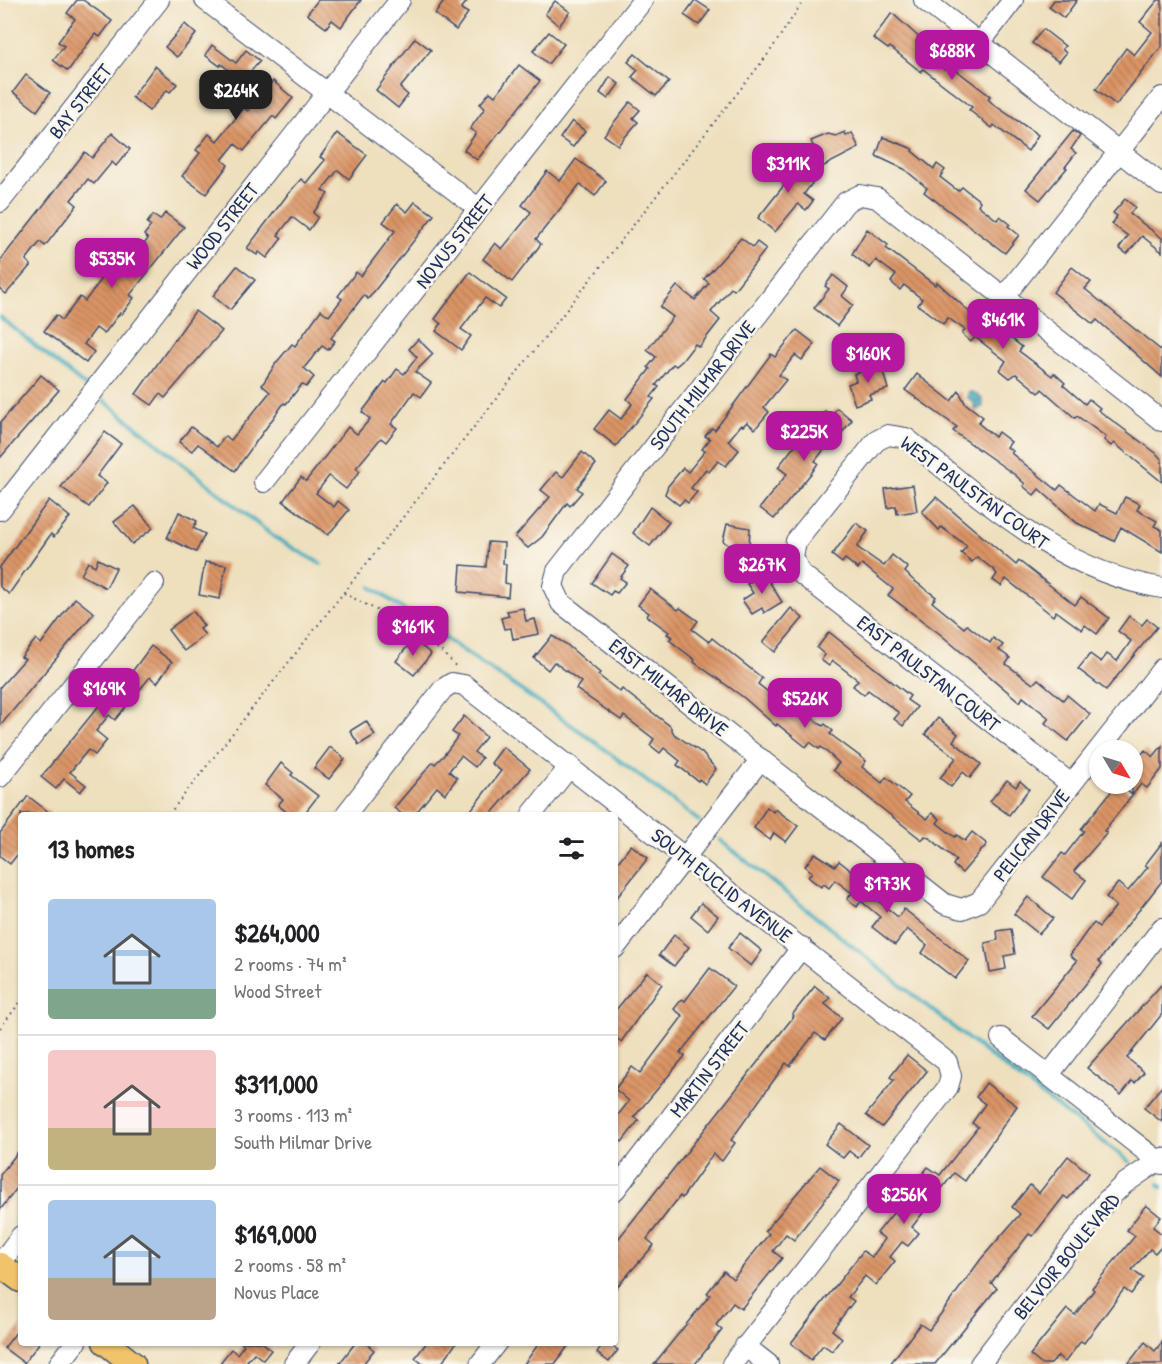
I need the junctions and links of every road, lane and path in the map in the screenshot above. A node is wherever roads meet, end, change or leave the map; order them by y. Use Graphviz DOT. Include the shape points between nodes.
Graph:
graph roads {
  1 [pos="159,0"];
  2 [pos="205,0"];
  3 [pos="400,0"];
  4 [pos="643,0"];
  5 [pos="804,0"];
  6 [pos="924,0"];
  7 [pos="1013,0"];
  8 [pos="980,43"];
  9 [pos="327,93"];
  10 [pos="1162,97"];
  11 [pos="1120,153"];
  12 [pos="1162,185"];
  13 [pos="0,202"];
  14 [pos="479,209"];
  15 [pos="1004,297"];
  16 [pos="1162,421"];
  17 [pos="264,482"];
  18 [pos="0,510"];
  19 [pos="793,557"];
  20 [pos="154,583"];
  21 [pos="1162,588"];
  22 [pos="553,590"];
  23 [pos="344,593"];
  24 [pos="1161,673"];
  25 [pos="458,684"];
  26 [pos="761,759"];
  27 [pos="570,766"];
  28 [pos="0,777"];
  29 [pos="1071,784"];
  30 [pos="171,812"];
  31 [pos="348,812"];
  32 [pos="534,812"];
  33 [pos="686,857"];
  34 [pos="962,909"];
  35 [pos="1162,928"];
  36 [pos="618,944"];
  37 [pos="802,947"];
  38 [pos="18,1005"];
  39 [pos="0,1028"];
  40 [pos="1000,1038"];
  41 [pos="1048,1076"];
  42 [pos="1161,1161"];
  43 [pos="618,1186"];
  44 [pos="18,1240"];
  45 [pos="0,1264"];
  46 [pos="18,1279"];
  47 [pos="73,1346"];
  48 [pos="308,1346"];
  49 [pos="494,1346"];
  50 [pos="746,1346"];
  51 [pos="59,1364"];
  52 [pos="294,1364"];
  53 [pos="480,1364"];
  54 [pos="732,1364"];
  55 [pos="768,1364"];
  56 [pos="980,1364"];
  1 -- 13 [label="street, BAY STREET"];
  2 -- 9 [label="street"];
  3 -- 9 [label="street, WOOD STREET"];
  4 -- 14 [label="street, NOVUS STREET"];
  5 -- 23 [label="path" via="770,53"];
  6 -- 8 [label="street"];
  7 -- 8 [label="street"];
  8 -- 11 [label="street"];
  9 -- 14 [label="street"];
  9 -- 18 [label="street, WOOD STREET"];
  10 -- 11 [label="street"];
  11 -- 12 [label="street"];
  11 -- 15 [label="street"];
  14 -- 17 [label="street, NOVUS STREET"];
  15 -- 16 [label="street"];
  15 -- 22 [label="street, SOUTH MILMAR DRIVE" via="877,198 867,195 846,202 557,571"];
  19 -- 21 [label="street, WEST PAULSTAN COURT" via="796,541 876,441 888,435 906,438 1018,526 1061,553 1119,578"];
  19 -- 29 [label="street, EAST PAULSTAN COURT" via="800,573"];
  20 -- 28 [label="street"];
  22 -- 26 [label="street, EAST MILMAR DRIVE" via="561,603"];
  23 -- 25 [label="path" via="395,618 421,636 457,667"];
  23 -- 30 [label="path"];
  24 -- 29 [label="street, PELICAN DRIVE"];
  25 -- 27 [label="street, SOUTH EUCLID AVENUE"];
  25 -- 31 [label="street" via="443,689"];
  26 -- 33 [label="street"];
  26 -- 34 [label="street, EAST MILMAR DRIVE" via="945,904"];
  27 -- 32 [label="street"];
  27 -- 33 [label="street, SOUTH EUCLID AVENUE"];
  29 -- 34 [label="street, PELICAN DRIVE" via="979,902"];
  33 -- 36 [label="street"];
  33 -- 37 [label="street, SOUTH EUCLID AVENUE"];
  35 -- 41 [label="street"];
  37 -- 43 [label="street, MARTIN STREET"];
  37 -- 50 [label="street, SOUTH EUCLID AVENUE" via="944,1058 951,1076 948,1087"];
  38 -- 39 [label="path"];
  40 -- 41 [label="street"];
  41 -- 42 [label="street"];
  42 -- 56 [label="street, BELVOIR BOULEVARD" via="1124,1184 1107,1200"];
  44 -- 45 [label="street"];
  45 -- 46 [label="main road"];
  47 -- 51 [label="street"];
  48 -- 52 [label="street"];
  49 -- 53 [label="street"];
  50 -- 54 [label="street"];
  50 -- 55 [label="street"];
}
